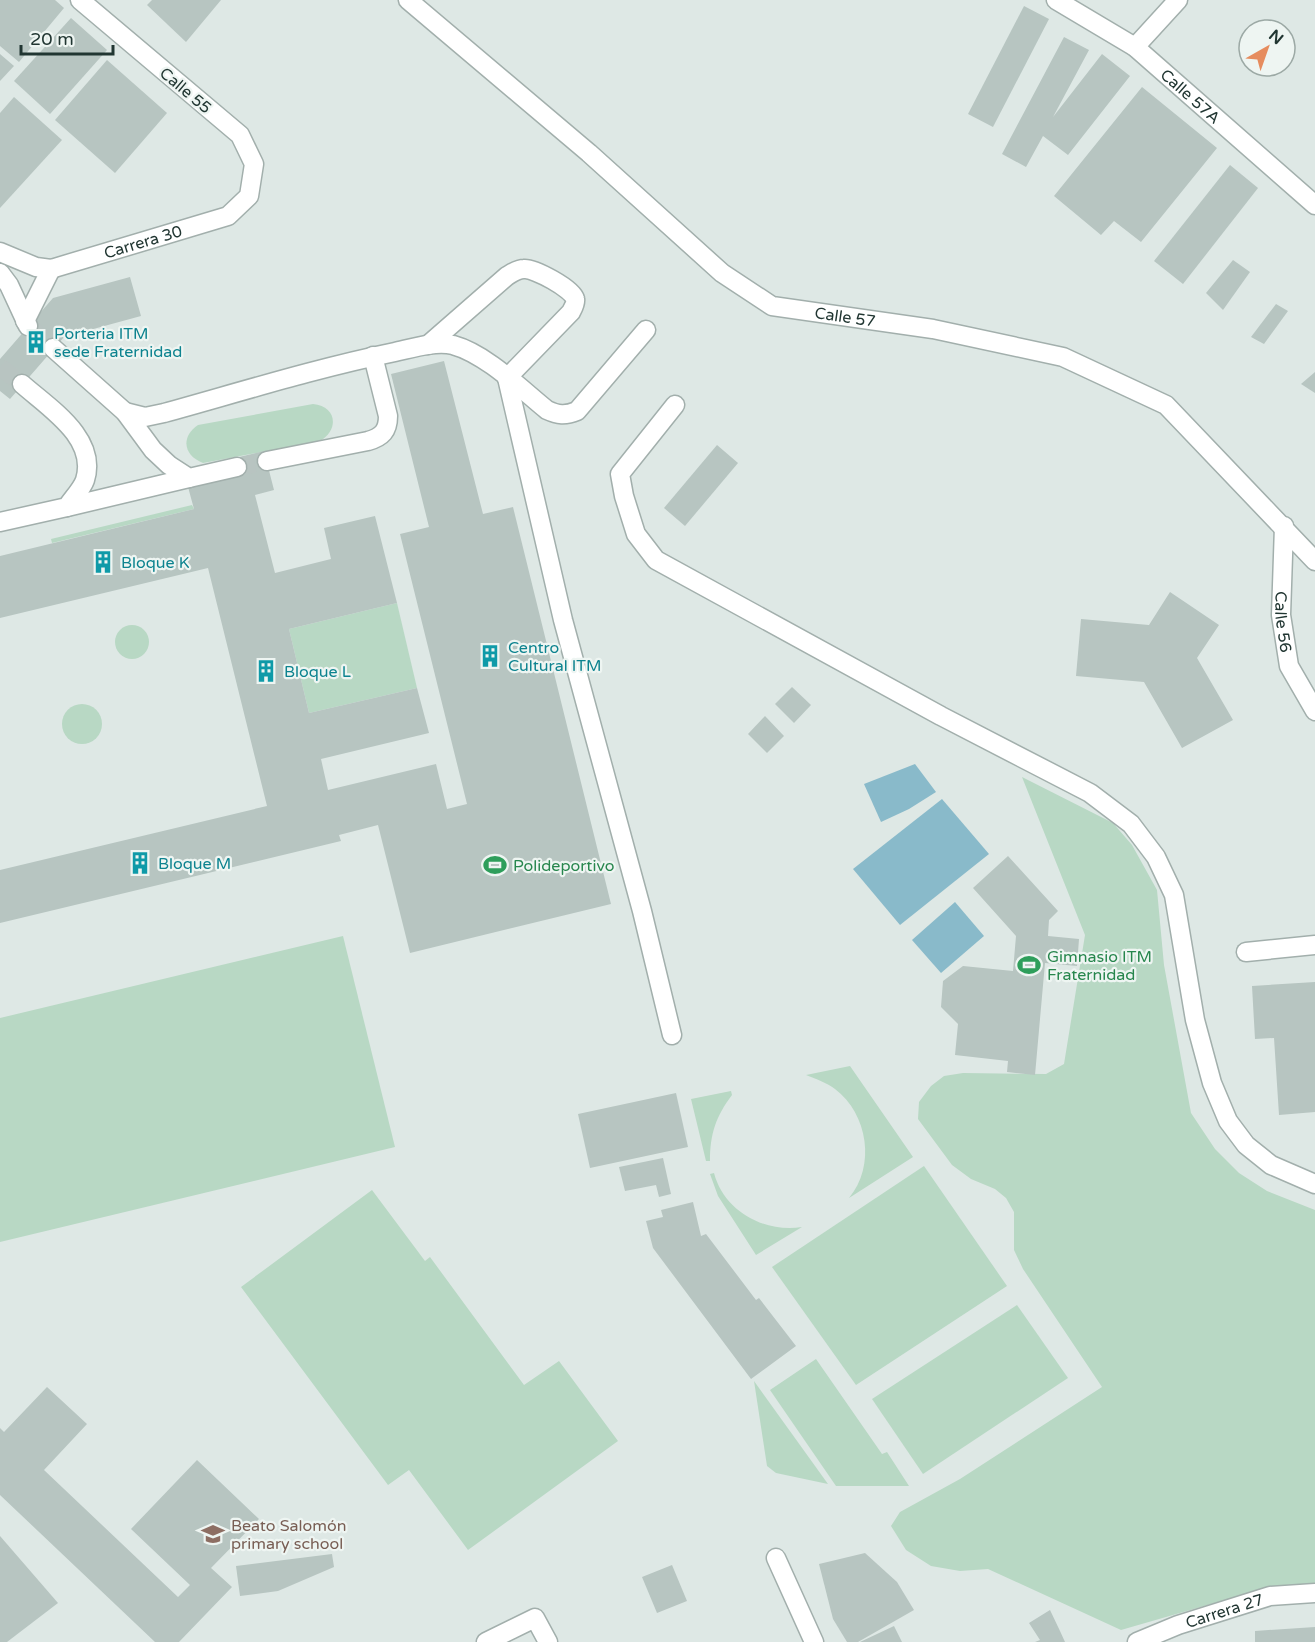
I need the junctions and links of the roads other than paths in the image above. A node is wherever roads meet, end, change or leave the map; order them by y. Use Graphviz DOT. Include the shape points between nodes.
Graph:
graph roads {
  1 [pos="80,0"];
  2 [pos="408,0"];
  3 [pos="1056,0"];
  4 [pos="1178,0"];
  5 [pos="1135,48"];
  6 [pos="254,164"];
  7 [pos="1315,205"];
  8 [pos="0,252"];
  9 [pos="51,269"];
  10 [pos="0,273"];
  11 [pos="646,330"];
  12 [pos="428,345"];
  13 [pos="53,348"];
  14 [pos="373,356"];
  15 [pos="507,378"];
  16 [pos="22,384"];
  17 [pos="675,405"];
  18 [pos="125,412"];
  19 [pos="267,461"];
  20 [pos="237,468"];
  21 [pos="189,478"];
  22 [pos="67,507"];
  23 [pos="0,522"];
  24 [pos="1284,526"];
  25 [pos="1315,561"];
  26 [pos="1315,711"];
  27 [pos="1315,945"];
  28 [pos="1246,952"];
  29 [pos="672,1035"];
  30 [pos="1315,1184"];
  31 [pos="776,1558"];
  32 [pos="1315,1593"];
  33 [pos="486,1642"];
  34 [pos="548,1642"];
  35 [pos="814,1642"];
  36 [pos="1137,1642"];
  1 -- 6 [label="street, Calle 55" via="240,135"];
  2 -- 24 [label="street, Calle 57" via="589,153 722,273 772,306 933,329 1063,357 1166,405"];
  3 -- 5 [label="street, Calle 57A"];
  4 -- 5 [label="street"];
  5 -- 7 [label="street, Calle 57A"];
  6 -- 9 [label="street, Carrera 30" via="249,196 228,216"];
  8 -- 9 [label="street"];
  9 -- 10 [label="street" via="27,324"];
  11 -- 15 [label="street" via="577,411 568,415 547,410"];
  12 -- 14 [label="street"];
  12 -- 15 [label="street" via="450,344 467,350"];
  12 -- 15 [label="street" via="507,276 526,268 536,272 570,290 574,306"];
  13 -- 18 [label="street"];
  14 -- 18 [label="street" via="164,413 145,417"];
  14 -- 19 [label="street" via="388,416 384,434 368,441"];
  15 -- 29 [label="street" via="563,620"];
  16 -- 22 [label="street" via="72,427 82,444 88,464 85,482"];
  17 -- 30 [label="street" via="621,474 636,534 656,560 1090,793 1131,824 1156,857 1174,895 1195,1020 1212,1083 1227,1120 1246,1145 1271,1165"];
  18 -- 21 [label="street" via="153,450"];
  20 -- 21 [label="street"];
  21 -- 22 [label="street"];
  22 -- 23 [label="street"];
  24 -- 25 [label="street, Calle 57"];
  24 -- 26 [label="street, Calle 56" via="1281,615 1289,666"];
  27 -- 28 [label="street"];
  31 -- 35 [label="street"];
  32 -- 36 [label="street, Carrera 27" via="1270,1596"];
  33 -- 34 [label="street" via="535,1618"];
}
